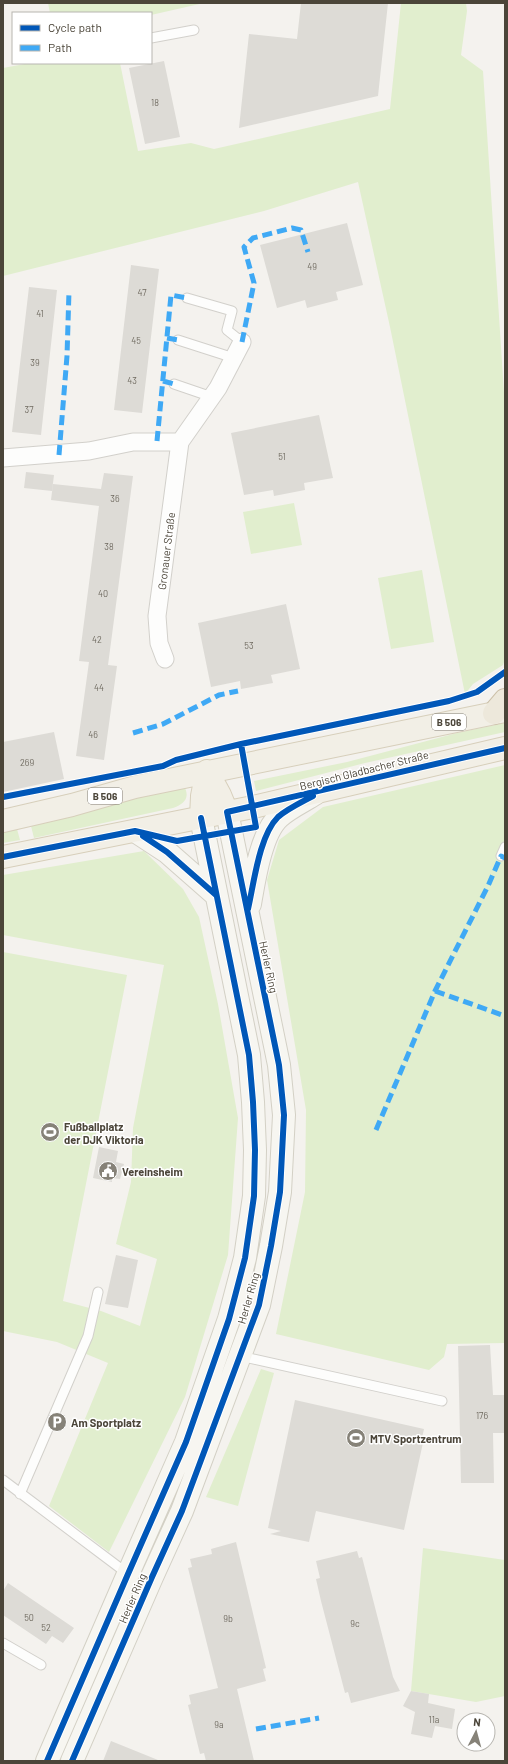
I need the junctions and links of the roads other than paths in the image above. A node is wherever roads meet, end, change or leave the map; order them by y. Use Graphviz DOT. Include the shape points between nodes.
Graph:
graph roads {
  1 [pos="194,30"];
  2 [pos="152,38"];
  3 [pos="187,298"];
  4 [pos="178,340"];
  5 [pos="242,342"];
  6 [pos="234,358"];
  7 [pos="174,384"];
  8 [pos="212,397"];
  9 [pos="180,442"];
  10 [pos="3,458"];
  11 [pos="165,659"];
  12 [pos="501,708"];
  13 [pos="505,748"];
  14 [pos="207,771"];
  15 [pos="319,792"];
  16 [pos="227,812"];
  17 [pos="200,818"];
  18 [pos="3,821"];
  19 [pos="135,831"];
  20 [pos="3,856"];
  21 [pos="216,896"];
  22 [pos="248,913"];
  23 [pos="98,1292"];
  24 [pos="240,1356"];
  25 [pos="442,1401"];
  26 [pos="3,1480"];
  27 [pos="20,1494"];
  28 [pos="128,1574"];
  29 [pos="3,1643"];
  30 [pos="41,1666"];
  31 [pos="48,1761"];
  32 [pos="72,1761"];
  1 -- 2 [label="lane"];
  3 -- 5 [label="lane" via="232,311 227,330"];
  4 -- 6 [label="lane"];
  5 -- 6 [label="street, Gronauer Straße"];
  6 -- 8 [label="street, Gronauer Straße"];
  7 -- 8 [label="lane"];
  8 -- 9 [label="street, Gronauer Straße"];
  9 -- 10 [label="street" via="133,442 89,452"];
  9 -- 11 [label="street, Gronauer Straße" via="157,616 159,643"];
  12 -- 14 [label="main road, B 506"];
  13 -- 15 [label="main road, Bergisch Gladbacher Straße"];
  14 -- 16 [label="main road"];
  14 -- 17 [label="main road"];
  14 -- 18 [label="main road, B 506" via="135,786 72,805"];
  15 -- 16 [label="main road, Bergisch Gladbacher Straße"];
  15 -- 22 [label="main road" via="278,817 268,832 258,863"];
  16 -- 17 [label="main road, Bergisch Gladbacher Straße"];
  16 -- 22 [label="main road, Herler Ring"];
  17 -- 19 [label="main road, Bergisch Gladbacher Straße"];
  17 -- 21 [label="main road, Herler Ring"];
  19 -- 20 [label="main road, Bergisch Gladbacher Straße"];
  19 -- 21 [label="main road" via="167,852"];
  21 -- 28 [label="main road, Herler Ring" via="249,1055 254,1102 254,1196 245,1258 229,1319 186,1442"];
  22 -- 24 [label="main road, Herler Ring" via="279,1065 284,1115 280,1192 271,1246 259,1305"];
  23 -- 27 [label="lane" via="88,1336"];
  24 -- 25 [label="lane"];
  24 -- 32 [label="main road, Herler Ring" via="182,1511"];
  26 -- 27 [label="lane"];
  27 -- 28 [label="lane"];
  28 -- 31 [label="main road, Herler Ring"];
  29 -- 30 [label="lane"];
}
